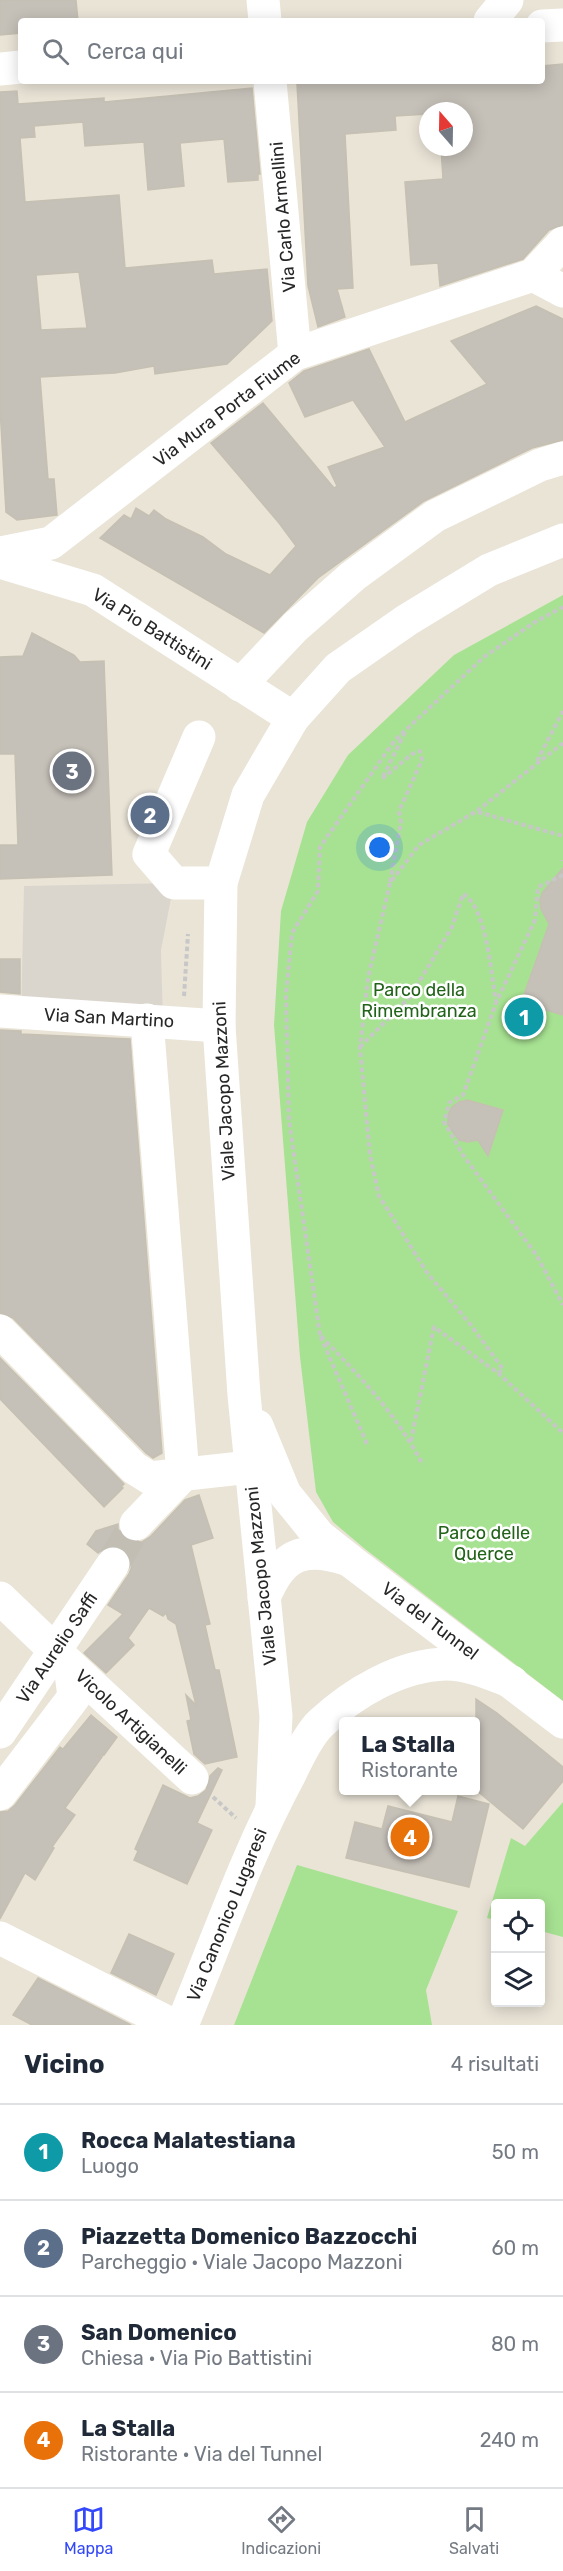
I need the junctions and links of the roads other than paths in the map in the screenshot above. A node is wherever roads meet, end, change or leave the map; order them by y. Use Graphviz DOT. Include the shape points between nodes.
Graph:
graph roads {
  1 [pos="263,0"];
  2 [pos="507,0"];
  3 [pos="265,18"];
  4 [pos="492,18"];
  5 [pos="563,25"];
  6 [pos="545,26"];
  7 [pos="18,67"];
  8 [pos="0,69"];
  9 [pos="270,84"];
  10 [pos="563,243"];
  11 [pos="533,275"];
  12 [pos="563,291"];
  13 [pos="295,354"];
  14 [pos="563,458"];
  15 [pos="563,540"];
  16 [pos="0,553"];
  17 [pos="0,562"];
  18 [pos="240,685"];
  19 [pos="293,718"];
  20 [pos="199,737"];
  21 [pos="221,883"];
  22 [pos="0,1011"];
  23 [pos="147,1020"];
  24 [pos="219,1026"];
  25 [pos="0,1331"];
  26 [pos="244,1395"];
  27 [pos="250,1467"];
  28 [pos="183,1475"];
  29 [pos="136,1524"];
  30 [pos="349,1560"];
  31 [pos="109,1571"];
  32 [pos="0,1598"];
  33 [pos="264,1598"];
  34 [pos="70,1665"];
  35 [pos="512,1682"];
  36 [pos="563,1722"];
  37 [pos="0,1732"];
  38 [pos="192,1778"];
  39 [pos="0,1794"];
  40 [pos="272,1806"];
  41 [pos="0,1938"];
  42 [pos="173,2025"];
  43 [pos="182,2025"];
  1 -- 3 [label="street"];
  2 -- 4 [label="street"];
  5 -- 6 [label="street"];
  7 -- 8 [label="street"];
  9 -- 13 [label="street, Via Carlo Armellini"];
  10 -- 11 [label="street, Via Mura Porta Fiume"];
  11 -- 12 [label="street"];
  11 -- 13 [label="street, Via Mura Porta Fiume"];
  13 -- 16 [label="street, Via Mura Porta Fiume" via="51,543"];
  14 -- 18 [label="street" via="540,465 435,516 353,576 295,627"];
  15 -- 19 [label="street, Viale Jacopo Mazzoni" via="489,570 407,620 338,668"];
  17 -- 18 [label="street, Via Pio Battistini" via="93,590"];
  18 -- 19 [label="street, Via Pio Battistini"];
  19 -- 21 [label="street, Viale Jacopo Mazzoni" via="248,795"];
  20 -- 21 [label="street" via="149,854 174,883"];
  21 -- 24 [label="street, Viale Jacopo Mazzoni"];
  22 -- 23 [label="street, Via San Martino"];
  23 -- 24 [label="street, Via San Martino"];
  23 -- 28 [label="street"];
  24 -- 26 [label="street, Viale Jacopo Mazzoni"];
  25 -- 28 [label="street" via="134,1468 150,1478"];
  26 -- 27 [label="street, Viale Jacopo Mazzoni"];
  26 -- 30 [label="street, Via del Tunnel" via="285,1494 320,1536"];
  27 -- 28 [label="street"];
  27 -- 33 [label="street, Viale Jacopo Mazzoni"];
  28 -- 29 [label="street"];
  30 -- 33 [label="street, Via del Tunnel" via="316,1552 300,1554 287,1560"];
  30 -- 35 [label="street, Via del Tunnel"];
  31 -- 37 [label="street, Via Aurelio Saffi"];
  32 -- 34 [label="street, Vicolo Artigianelli"];
  33 -- 40 [label="street, Viale Jacopo Mazzoni" via="276,1716"];
  34 -- 38 [label="street, Vicolo Artigianelli"];
  34 -- 39 [label="street" via="74,1697"];
  35 -- 36 [label="street, Via del Tunnel"];
  35 -- 40 [label="street, Via del Tunnel" via="446,1664 391,1677 354,1695 319,1724"];
  40 -- 43 [label="street, Via Canonico Lugaresi"];
  41 -- 42 [label="street"];
}
